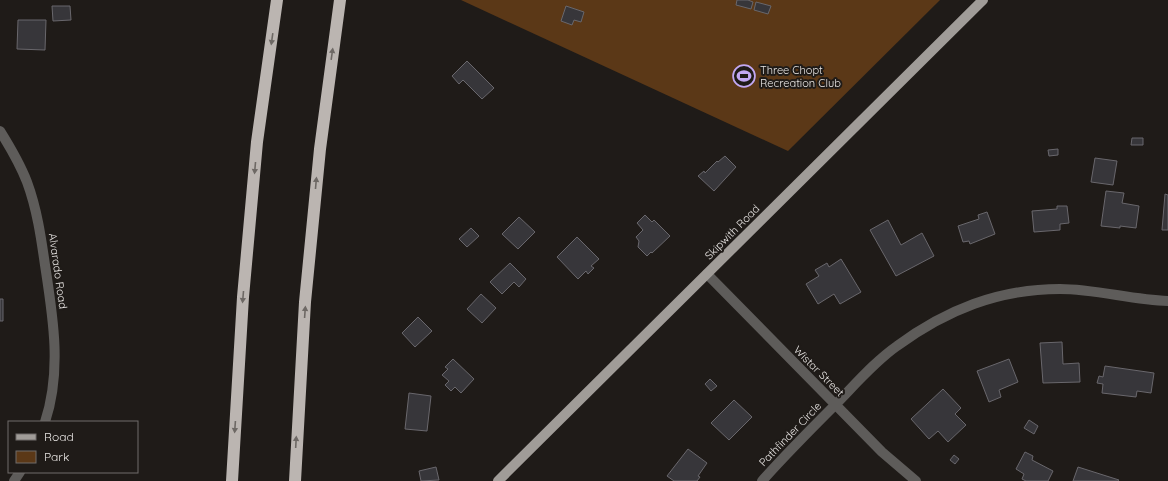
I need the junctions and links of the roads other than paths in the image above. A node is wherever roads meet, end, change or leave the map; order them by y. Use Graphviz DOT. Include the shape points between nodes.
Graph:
graph roads {
  1 [pos="277,0"];
  2 [pos="340,0"];
  3 [pos="983,0"];
  4 [pos="0,131"];
  5 [pos="706,274"];
  6 [pos="1168,301"];
  7 [pos="835,405"];
  8 [pos="45,421"];
  9 [pos="232,481"];
  10 [pos="295,481"];
  11 [pos="498,481"];
  12 [pos="762,481"];
  13 [pos="916,481"];
  1 -- 9 [label="highway, one-way" via="255,166 243,297"];
  10 -- 2 [label="highway, one-way" via="305,302 320,149"];
  3 -- 5 [label="main road, Skipwith Road"];
  4 -- 8 [label="street, Alvarado Road" via="27,182 38,219 54,336 55,372 51,403"];
  5 -- 7 [label="street, Wistar Street"];
  5 -- 11 [label="main road, Skipwith Road"];
  6 -- 7 [label="street, Pathfinder Circle" via="1060,289 1033,290 998,296 935,320 896,346"];
  7 -- 12 [label="street, Pathfinder Circle"];
  7 -- 13 [label="street, Wistar Street" via="882,452"];
}
